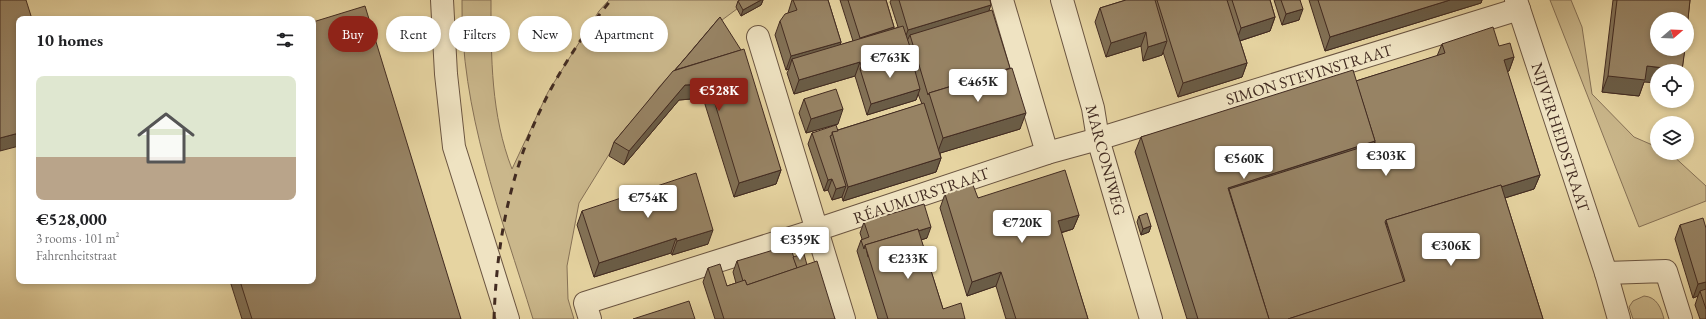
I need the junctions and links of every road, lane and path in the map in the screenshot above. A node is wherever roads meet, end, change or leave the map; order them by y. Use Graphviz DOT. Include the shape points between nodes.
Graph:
graph roads {
  1 [pos="442,0"];
  2 [pos="1002,0"];
  3 [pos="1062,0"];
  4 [pos="1518,4"];
  5 [pos="758,38"];
  6 [pos="1098,139"];
  7 [pos="1047,153"];
  8 [pos="816,230"];
  9 [pos="1606,273"];
  10 [pos="587,311"];
  11 [pos="508,319"];
  12 [pos="844,319"];
  13 [pos="1151,319"];
  14 [pos="1619,319"];
  15 [pos="1681,319"];
  1 -- 11 [label="street" via="446,74 454,147"];
  2 -- 7 [label="street"];
  3 -- 6 [label="street, MARCONIWEG" via="1093,108"];
  4 -- 6 [label="street, SIMON STEVINSTRAAT"];
  4 -- 9 [label="street, NIJVERHEIDSTRAAT"];
  5 -- 8 [label="street"];
  6 -- 7 [label="street, RÉAUMURSTRAAT"];
  6 -- 13 [label="street, MARCONIWEG"];
  7 -- 8 [label="street, RÉAUMURSTRAAT"];
  8 -- 10 [label="street, RÉAUMURSTRAAT"];
  8 -- 12 [label="street"];
  9 -- 14 [label="street, NIJVERHEIDSTRAAT"];
  9 -- 15 [label="street" via="1666,271"];
}
